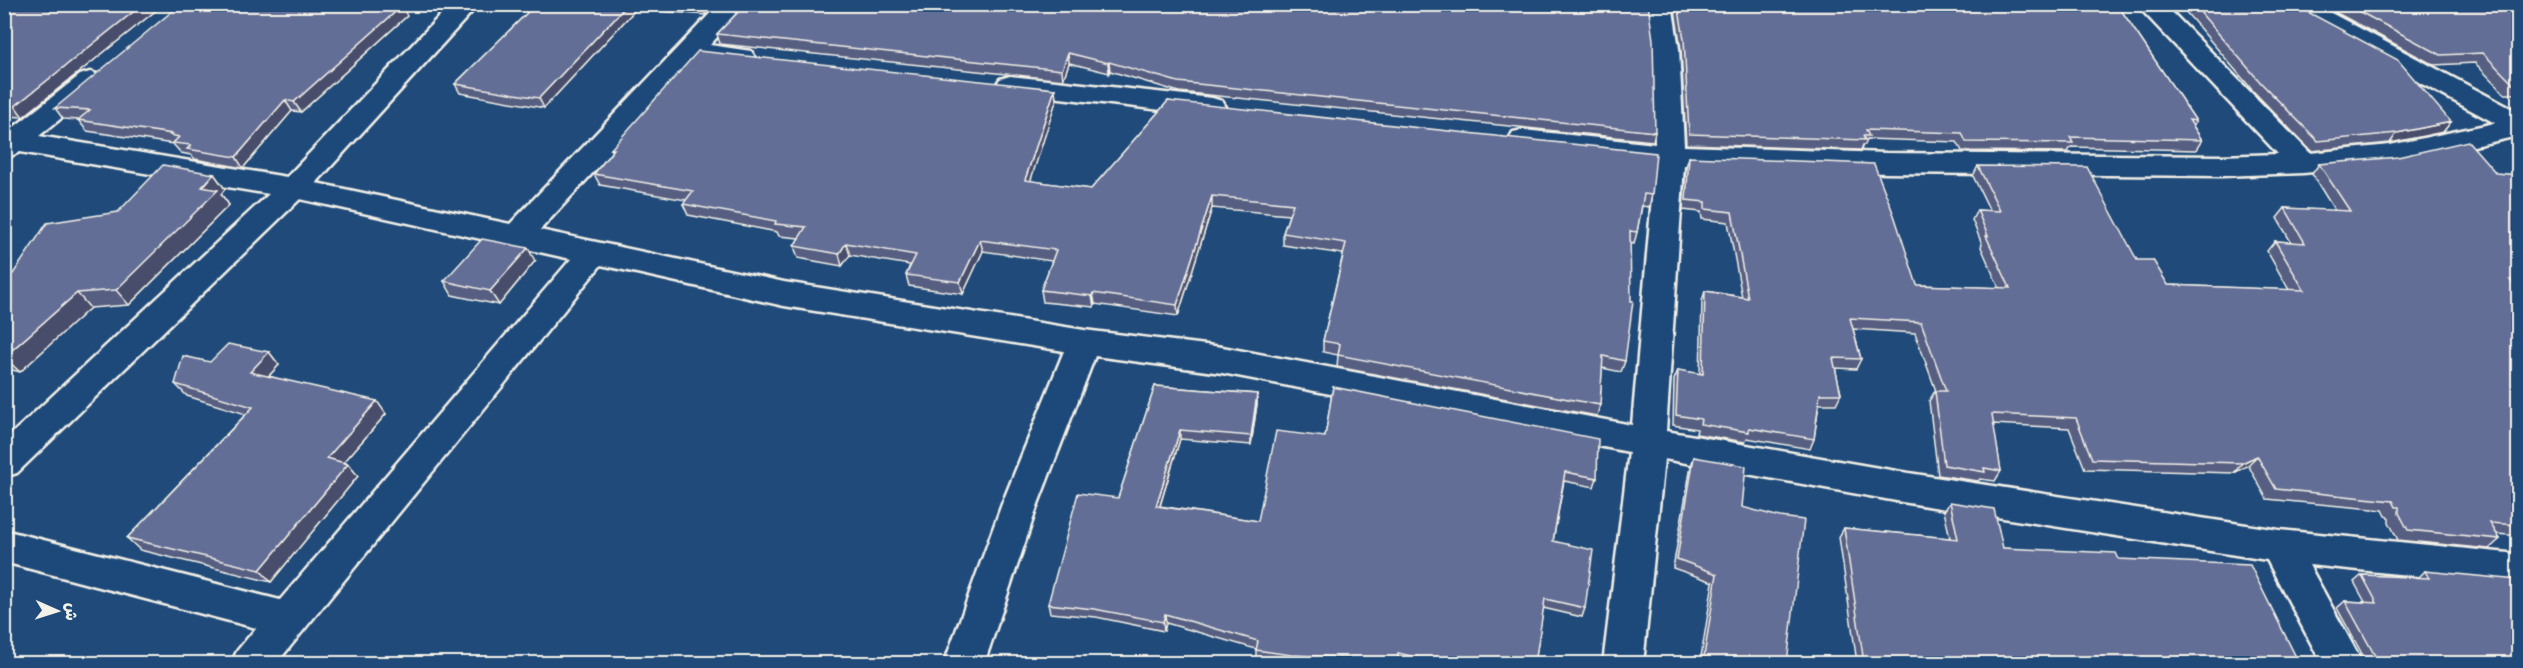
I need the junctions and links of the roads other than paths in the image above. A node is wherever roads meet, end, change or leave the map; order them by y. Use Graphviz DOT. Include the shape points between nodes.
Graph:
graph roads {
  1 [pos="466,4"];
  2 [pos="734,4"];
  3 [pos="1659,4"];
  4 [pos="2149,4"];
  5 [pos="2293,4"];
  6 [pos="689,51"];
  7 [pos="772,60"];
  8 [pos="113,62"];
  9 [pos="984,82"];
  10 [pos="1233,109"];
  11 [pos="2518,125"];
  12 [pos="1492,136"];
  13 [pos="8,144"];
  14 [pos="1670,155"];
  15 [pos="2303,163"];
  16 [pos="294,188"];
  17 [pos="518,235"];
  18 [pos="594,253"];
  19 [pos="1084,342"];
  20 [pos="1648,442"];
  21 [pos="4,464"];
  22 [pos="4,546"];
  23 [pos="2279,546"];
  24 [pos="2518,570"];
  25 [pos="287,619"];
  26 [pos="251,663"];
  27 [pos="964,663"];
  28 [pos="1623,663"];
  29 [pos="2343,663"];
  1 -- 16 [label="street"];
  2 -- 6 [label="street"];
  3 -- 14 [label="street" via="1666,49"];
  4 -- 15 [label="street"];
  5 -- 11 [label="street"];
  6 -- 7 [label="street"];
  6 -- 17 [label="street"];
  8 -- 13 [label="street"];
  9 -- 10 [label="street"];
  11 -- 15 [label="street" via="2390,155"];
  12 -- 14 [label="street"];
  13 -- 16 [label="street"];
  14 -- 15 [label="street" via="1886,163"];
  14 -- 20 [label="street"];
  16 -- 17 [label="street"];
  16 -- 21 [label="street"];
  17 -- 18 [label="street"];
  18 -- 19 [label="street" via="784,294"];
  18 -- 25 [label="street"];
  19 -- 20 [label="street" via="1266,367"];
  19 -- 27 [label="street" via="1020,504"];
  20 -- 23 [label="street" via="1902,487"];
  20 -- 28 [label="street"];
  22 -- 25 [label="street"];
  23 -- 24 [label="street"];
  23 -- 29 [label="street"];
  25 -- 26 [label="street"];
}
